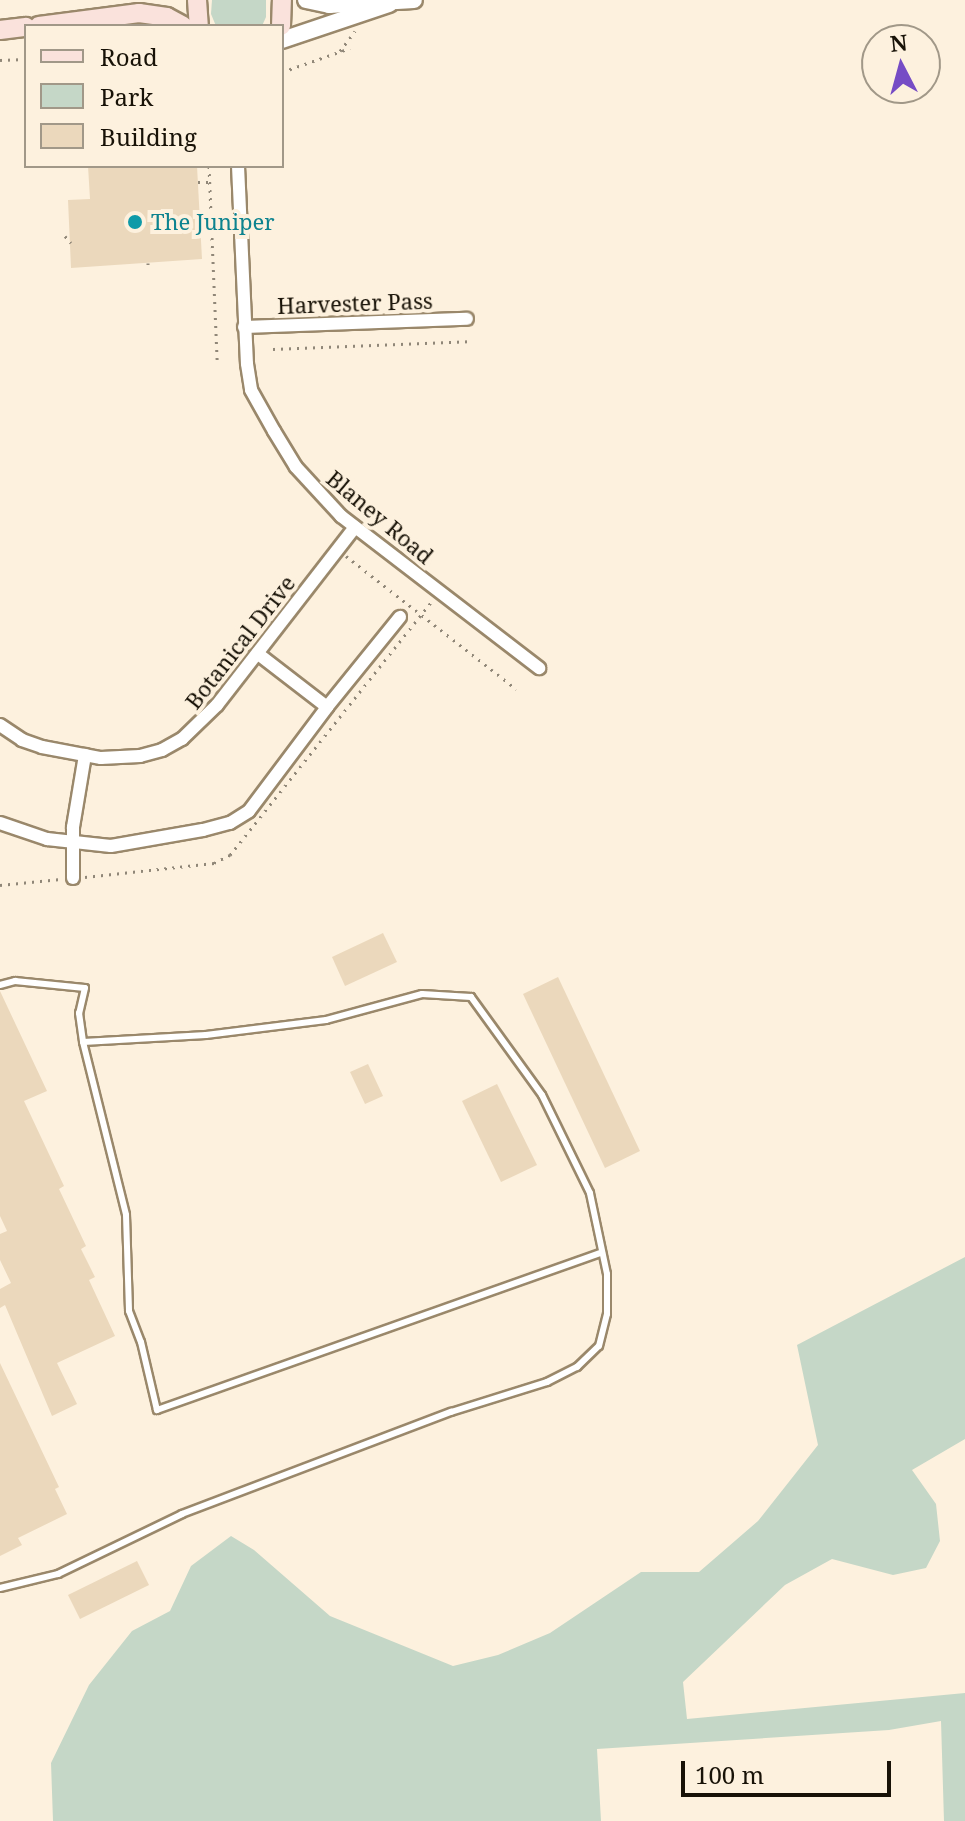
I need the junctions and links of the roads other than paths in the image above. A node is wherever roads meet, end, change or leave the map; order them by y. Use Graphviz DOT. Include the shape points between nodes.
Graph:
graph roads {
  1 [pos="141,0"];
  2 [pos="197,0"];
  3 [pos="282,0"];
  4 [pos="306,0"];
  5 [pos="414,0"];
  6 [pos="389,4"];
  7 [pos="89,18"];
  8 [pos="52,24"];
  9 [pos="179,24"];
  10 [pos="199,24"];
  11 [pos="281,24"];
  12 [pos="24,27"];
  13 [pos="0,30"];
  14 [pos="284,39"];
  15 [pos="238,168"];
  16 [pos="467,319"];
  17 [pos="244,327"];
  18 [pos="355,527"];
  19 [pos="400,617"];
  20 [pos="257,653"];
  21 [pos="539,668"];
  22 [pos="327,707"];
  23 [pos="0,725"];
  24 [pos="85,755"];
  25 [pos="0,823"];
  26 [pos="72,841"];
  27 [pos="73,878"];
  28 [pos="0,985"];
  29 [pos="83,1042"];
  30 [pos="602,1252"];
  31 [pos="0,1588"];
  1 -- 7 [label="main road"];
  2 -- 10 [label="main road"];
  3 -- 11 [label="main road"];
  4 -- 6 [label="street"];
  5 -- 6 [label="street"];
  6 -- 14 [label="street"];
  7 -- 8 [label="main road"];
  7 -- 9 [label="main road" via="139,13"];
  12 -- 13 [label="main road"];
  15 -- 17 [label="street, Blaney Road"];
  16 -- 17 [label="street, Harvester Pass"];
  17 -- 18 [label="street, Blaney Road" via="251,390 304,476"];
  18 -- 20 [label="street, Botanical Drive"];
  18 -- 21 [label="street, Blaney Road"];
  19 -- 22 [label="street"];
  20 -- 22 [label="street"];
  20 -- 24 [label="street, Botanical Drive" via="217,705 182,739 140,756"];
  22 -- 26 [label="street" via="249,811 230,823 142,843"];
  23 -- 24 [label="street, Botanical Drive" via="22,740"];
  24 -- 26 [label="street"];
  25 -- 26 [label="street" via="47,839"];
  26 -- 27 [label="street"];
  28 -- 29 [label="lane" via="15,981 85,988 79,1013"];
  29 -- 30 [label="lane" via="206,1035 326,1020 422,994 471,997 542,1095 590,1193"];
  29 -- 30 [label="lane" via="126,1215 129,1311 157,1410"];
  30 -- 31 [label="lane" via="607,1314 599,1346 577,1367 182,1514 58,1574"];
}
